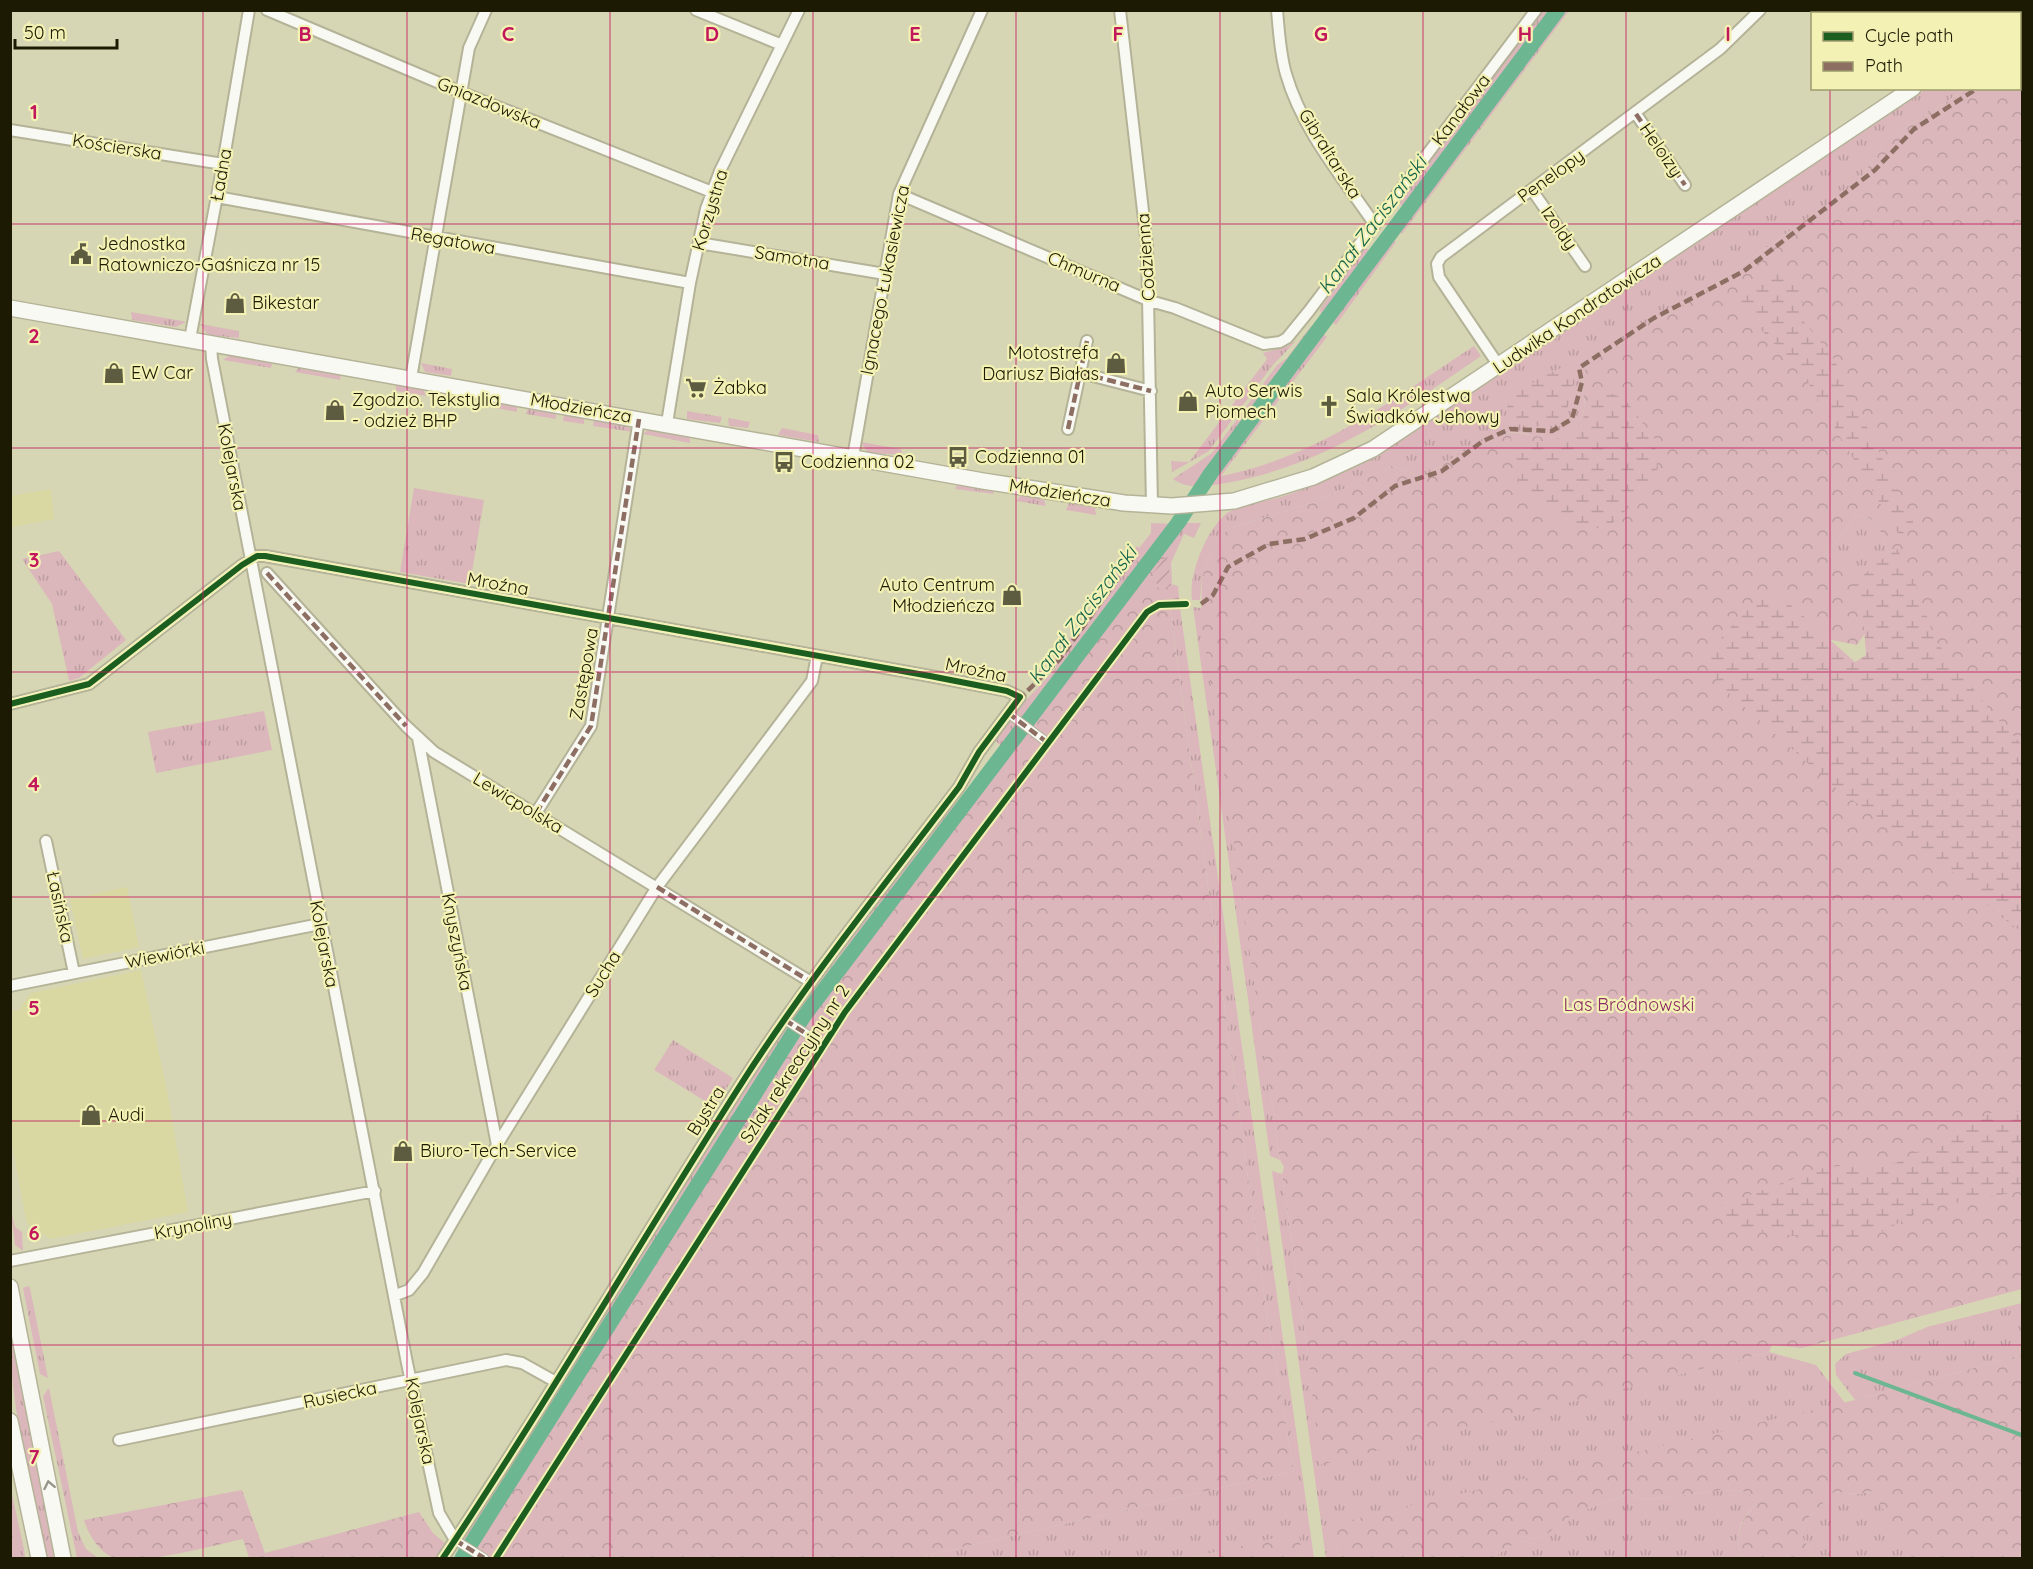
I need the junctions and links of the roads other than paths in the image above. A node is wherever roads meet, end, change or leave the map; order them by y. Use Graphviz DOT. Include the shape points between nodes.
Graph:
graph roads {
  1 [pos="249,10"];
  2 [pos="267,10"];
  3 [pos="486,10"];
  4 [pos="696,10"];
  5 [pos="799,10"];
  6 [pos="982,10"];
  7 [pos="1120,10"];
  8 [pos="1276,10"];
  9 [pos="1536,10"];
  10 [pos="1760,10"];
  11 [pos="283,13"];
  12 [pos="782,45"];
  13 [pos="1910,90"];
  14 [pos="463,93"];
  15 [pos="1636,114"];
  16 [pos="10,130"];
  17 [pos="224,164"];
  18 [pos="1685,185"];
  19 [pos="1532,190"];
  20 [pos="712,192"];
  21 [pos="899,194"];
  22 [pos="217,197"];
  23 [pos="1375,225"];
  24 [pos="436,238"];
  25 [pos="699,243"];
  26 [pos="1585,266"];
  27 [pos="885,274"];
  28 [pos="690,283"];
  29 [pos="1150,301"];
  30 [pos="10,308"];
  31 [pos="1299,323"];
  32 [pos="190,339"];
  33 [pos="1087,341"];
  34 [pos="211,343"];
  35 [pos="1499,366"];
  36 [pos="1081,373"];
  37 [pos="411,378"];
  38 [pos="1151,391"];
  39 [pos="639,419"];
  40 [pos="666,423"];
  41 [pos="1068,429"];
  42 [pos="853,457"];
  43 [pos="1152,506"];
  44 [pos="250,560"];
  45 [pos="267,573"];
  46 [pos="1186,604"];
  47 [pos="609,620"];
  48 [pos="817,656"];
  49 [pos="1020,697"];
  50 [pos="10,704"];
  51 [pos="1008,713"];
  52 [pos="418,738"];
  53 [pos="1048,742"];
  54 [pos="536,813"];
  55 [pos="46,841"];
  56 [pos="657,887"];
  57 [pos="320,924"];
  58 [pos="74,973"];
  59 [pos="811,982"];
  60 [pos="10,986"];
  61 [pos="788,1022"];
  62 [pos="824,1045"];
  63 [pos="497,1145"];
  64 [pos="375,1191"];
  65 [pos="10,1261"];
  66 [pos="10,1287"];
  67 [pos="396,1295"];
  68 [pos="412,1381"];
  69 [pos="556,1382"];
  70 [pos="10,1421"];
  71 [pos="120,1440"];
  72 [pos="458,1542"];
  73 [pos="480,1556"];
  74 [pos="39,1558"];
  75 [pos="63,1558"];
  76 [pos="443,1558"];
  77 [pos="496,1558"];
  1 -- 17 [label="street, Ładna"];
  2 -- 11 [label="street, Gniazdowska"];
  3 -- 14 [label="street" via="469,48"];
  4 -- 12 [label="street"];
  5 -- 12 [label="street, Korzystna"];
  6 -- 21 [label="street, Ignacego Łukasiewicza"];
  7 -- 29 [label="street, Codzienna"];
  8 -- 23 [label="street, Gibraltarska" via="1286,74 1295,97 1313,133"];
  9 -- 23 [label="street, Kanałowa"];
  10 -- 15 [label="street, Penelopy" via="1720,49"];
  11 -- 14 [label="street, Gniazdowska"];
  12 -- 20 [label="street, Korzystna"];
  13 -- 35 [label="main road, Ludwika Kondratowicza"];
  14 -- 20 [label="street, Gniazdowska"];
  14 -- 24 [label="street"];
  15 -- 18 [label="street, Heloizy"];
  15 -- 19 [label="street, Penelopy"];
  16 -- 17 [label="street, Kościerska"];
  17 -- 22 [label="street, Ładna"];
  19 -- 26 [label="street, Izoldy"];
  19 -- 35 [label="street, Penelopy" via="1445,253 1437,264 1443,284"];
  20 -- 25 [label="street, Korzystna"];
  21 -- 27 [label="street, Ignacego Łukasiewicza"];
  21 -- 29 [label="street, Chmurna"];
  22 -- 24 [label="street, Regatowa"];
  22 -- 32 [label="street, Ładna"];
  23 -- 31 [label="street, Kanałowa"];
  24 -- 28 [label="street, Regatowa"];
  24 -- 37 [label="street"];
  25 -- 27 [label="street, Samotna"];
  25 -- 28 [label="street, Korzystna"];
  27 -- 42 [label="street, Ignacego Łukasiewicza"];
  28 -- 40 [label="street, Korzystna"];
  29 -- 31 [label="street, Chmurna" via="1264,344 1280,342"];
  29 -- 38 [label="street, Codzienna"];
  30 -- 32 [label="main road, Młodzieńcza"];
  32 -- 34 [label="main road, Młodzieńcza"];
  33 -- 36 [label="street"];
  34 -- 37 [label="main road, Młodzieńcza"];
  34 -- 44 [label="street, Kolejarska"];
  35 -- 43 [label="main road, Ludwika Kondratowicza" via="1391,438 1343,464 1255,496 1198,505"];
  36 -- 38 [label="street"];
  36 -- 41 [label="street"];
  37 -- 39 [label="main road, Młodzieńcza"];
  38 -- 43 [label="street, Codzienna"];
  39 -- 40 [label="main road, Młodzieńcza"];
  39 -- 47 [label="street, Zastępowa"];
  40 -- 42 [label="main road, Młodzieńcza"];
  42 -- 43 [label="main road, Młodzieńcza"];
  44 -- 47 [label="street, Mroźna" via="265,556"];
  44 -- 50 [label="street" via="89,684"];
  44 -- 57 [label="street, Kolejarska"];
  45 -- 52 [label="street, Lewicpolska"];
  46 -- 53 [label="street, Szlak rekreacyjny nr 2" via="1159,605 1148,611"];
  47 -- 48 [label="street, Mroźna"];
  47 -- 54 [label="street, Zastępowa" via="591,726"];
  48 -- 49 [label="street, Mroźna" via="1007,691"];
  48 -- 56 [label="street, Sucha" via="812,681"];
  49 -- 51 [label="street, Bystra"];
  51 -- 53 [label="street"];
  51 -- 59 [label="street, Bystra" via="959,787"];
  52 -- 54 [label="street, Lewicpolska" via="434,752"];
  52 -- 63 [label="street, Knyszyńska"];
  53 -- 62 [label="street, Szlak rekreacyjny nr 2" via="851,1003"];
  54 -- 56 [label="street, Lewicpolska"];
  55 -- 58 [label="street, Łasińska"];
  56 -- 59 [label="street, Lewicpolska"];
  56 -- 63 [label="street, Sucha"];
  57 -- 58 [label="street, Wiewiórki"];
  57 -- 64 [label="street, Kolejarska"];
  58 -- 60 [label="street, Wiewiórki"];
  59 -- 61 [label="street, Bystra"];
  61 -- 62 [label="street"];
  61 -- 69 [label="street, Bystra" via="736,1092"];
  62 -- 77 [label="street, Szlak rekreacyjny nr 2"];
  63 -- 67 [label="street, Sucha" via="420,1278 409,1290"];
  64 -- 65 [label="street, Krynoliny"];
  64 -- 67 [label="street, Kolejarska"];
  75 -- 66 [label="main road, one-way"];
  67 -- 68 [label="street, Kolejarska"];
  68 -- 69 [label="street, Rusiecka" via="506,1360 522,1363"];
  68 -- 71 [label="street, Rusiecka"];
  68 -- 72 [label="street, Kolejarska" via="439,1513"];
  69 -- 72 [label="street, Bystra"];
  70 -- 74 [label="main road"];
  72 -- 73 [label="street"];
  72 -- 76 [label="street, Bystra"];
}
